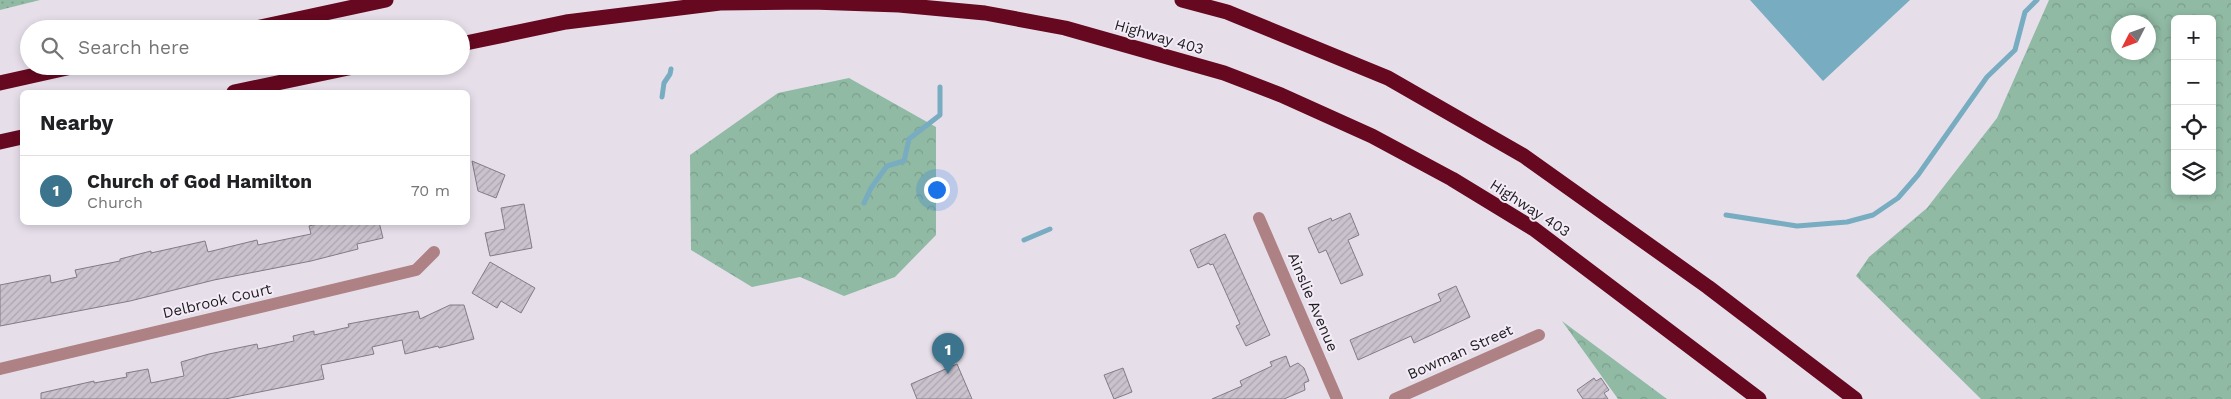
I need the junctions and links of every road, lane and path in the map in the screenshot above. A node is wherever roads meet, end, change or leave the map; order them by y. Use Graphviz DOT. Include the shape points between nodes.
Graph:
graph roads {
  1 [pos="386,0"];
  2 [pos="1182,0"];
  3 [pos="293,20"];
  4 [pos="470,42"];
  5 [pos="36,75"];
  6 [pos="315,75"];
  7 [pos="0,83"];
  8 [pos="244,90"];
  9 [pos="20,137"];
  10 [pos="0,142"];
  11 [pos="1259,218"];
  12 [pos="434,252"];
  13 [pos="1539,335"];
  14 [pos="0,369"];
  15 [pos="1337,399"];
  16 [pos="1394,399"];
  17 [pos="1760,399"];
  18 [pos="1855,399"];
  1 -- 3 [label="highway"];
  2 -- 18 [label="highway" via="1227,12 1388,78 1524,156 1708,287"];
  4 -- 17 [label="highway, Highway 403" via="566,22 720,3 899,5 985,14 1074,31 1224,74 1281,95 1372,136 1534,229"];
  5 -- 7 [label="highway"];
  6 -- 8 [label="highway"];
  9 -- 10 [label="highway"];
  11 -- 15 [label="street, Ainslie Avenue"];
  12 -- 14 [label="street, Delbrook Court" via="416,270"];
  13 -- 16 [label="street, Bowman Street"];
}
